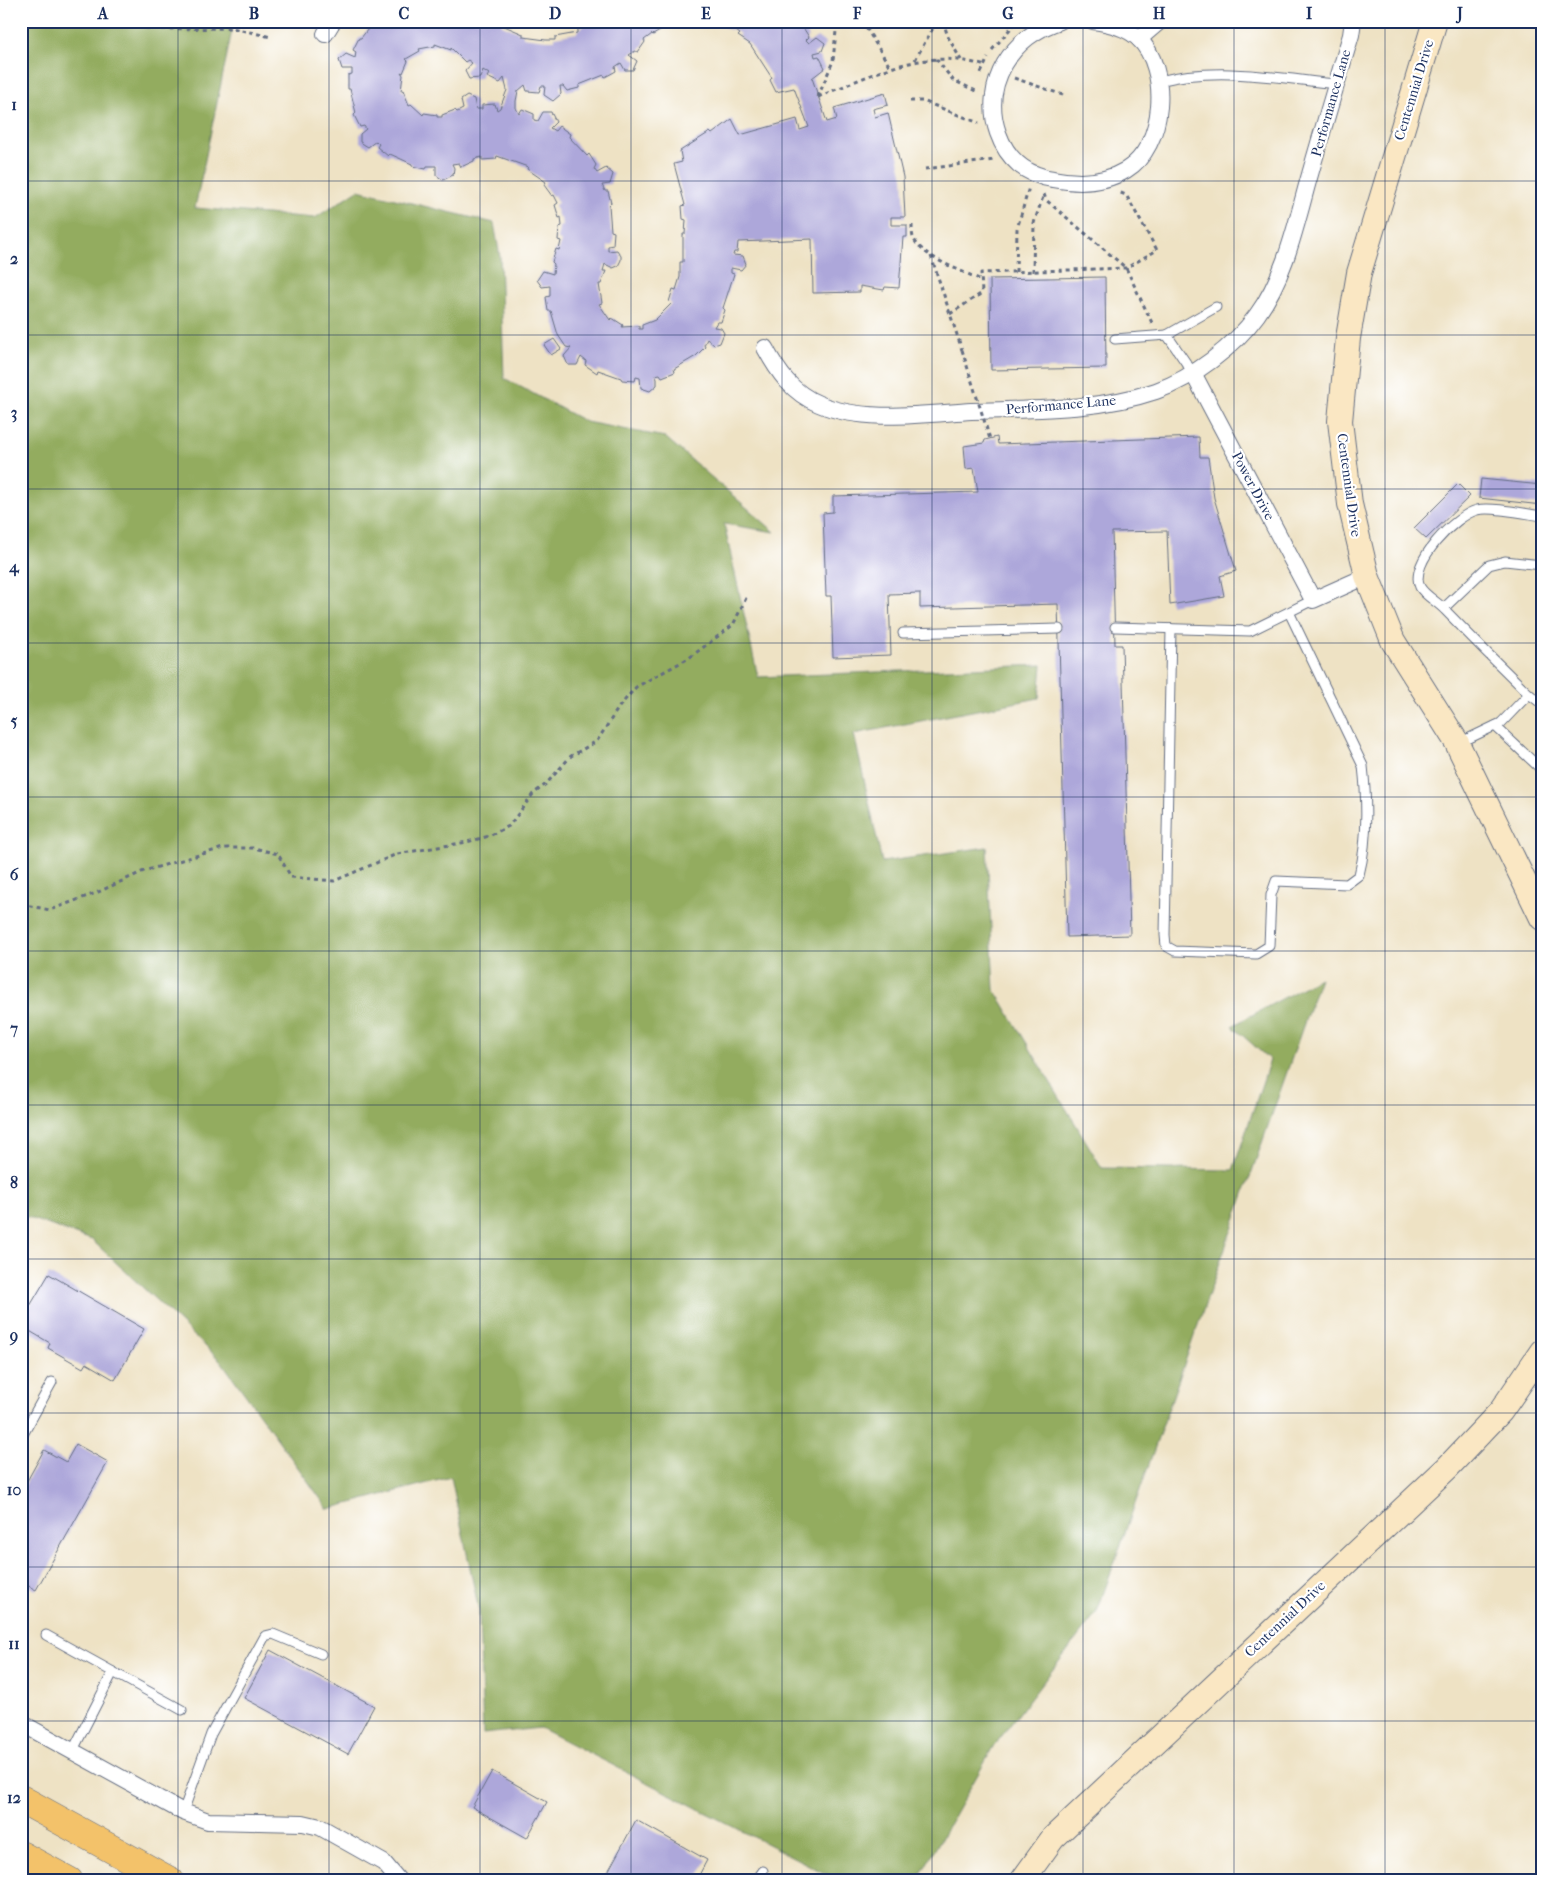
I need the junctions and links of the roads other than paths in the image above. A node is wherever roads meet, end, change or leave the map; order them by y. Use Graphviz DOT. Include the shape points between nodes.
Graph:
graph roads {
  1 [pos="1060,21"];
  2 [pos="1092,21"];
  3 [pos="1160,21"];
  4 [pos="1353,21"];
  5 [pos="1435,21"];
  6 [pos="1139,39"];
  7 [pos="1159,81"];
  8 [pos="1336,84"];
  9 [pos="1216,307"];
  10 [pos="1163,336"];
  11 [pos="1115,339"];
  12 [pos="764,348"];
  13 [pos="1193,373"];
  14 [pos="1542,516"];
  15 [pos="1542,565"];
  16 [pos="1366,576"];
  17 [pos="1312,600"];
  18 [pos="1444,608"];
  19 [pos="1289,612"];
  20 [pos="1115,627"];
  21 [pos="1059,629"];
  22 [pos="1171,629"];
  23 [pos="903,633"];
  24 [pos="1529,694"];
  25 [pos="1542,704"];
  26 [pos="1495,726"];
  27 [pos="1457,744"];
  28 [pos="1542,770"];
  29 [pos="1542,918"];
  30 [pos="1542,1351"];
  31 [pos="52,1382"];
  32 [pos="21,1438"];
  33 [pos="46,1635"];
  34 [pos="321,1654"];
  35 [pos="113,1672"];
  36 [pos="182,1710"];
  37 [pos="21,1723"];
  38 [pos="72,1752"];
  39 [pos="21,1799"];
  40 [pos="182,1812"];
  41 [pos="21,1855"];
  42 [pos="763,1871"];
  43 [pos="69,1881"];
  44 [pos="170,1881"];
  45 [pos="399,1881"];
  46 [pos="756,1881"];
  47 [pos="1022,1881"];
  1 -- 7 [label="street" via="1036,31 1020,43 999,72 994,103 995,124 1006,152 1031,173 1070,182 1094,182 1128,169 1146,149 1160,112"];
  2 -- 6 [label="street" via="1106,23"];
  3 -- 6 [label="street"];
  4 -- 8 [label="street, Performance Lane"];
  5 -- 16 [label="main road, Centennial Drive" via="1359,273 1348,338 1340,421 1350,504"];
  6 -- 7 [label="street" via="1148,50"];
  7 -- 8 [label="lane" via="1183,74 1206,73"];
  8 -- 13 [label="street, Performance Lane" via="1275,285 1256,316 1219,355"];
  9 -- 10 [label="lane"];
  10 -- 11 [label="lane"];
  10 -- 13 [label="lane"];
  12 -- 13 [label="street, Performance Lane" via="783,380 803,396 842,412 870,414 1097,404 1158,390"];
  13 -- 17 [label="street, Power Drive"];
  14 -- 18 [label="lane" via="1482,509 1464,516 1455,524 1429,550 1417,574 1420,588"];
  15 -- 18 [label="lane" via="1505,561 1489,565"];
  16 -- 17 [label="street"];
  16 -- 27 [label="main road, Centennial Drive" via="1393,641"];
  17 -- 19 [label="lane"];
  18 -- 24 [label="lane"];
  19 -- 22 [label="lane" via="1250,631"];
  19 -- 22 [label="lane" via="1363,766 1366,792 1364,853 1359,875 1346,884 1276,881 1271,895 1269,946 1256,954 1175,951 1166,946"];
  20 -- 22 [label="lane"];
  21 -- 23 [label="lane"];
  24 -- 25 [label="lane"];
  24 -- 26 [label="lane"];
  26 -- 27 [label="lane"];
  26 -- 28 [label="lane"];
  27 -- 29 [label="main road, Centennial Drive"];
  30 -- 47 [label="main road, Centennial Drive" via="1501,1410 1447,1468 1053,1838"];
  31 -- 32 [label="lane"];
  33 -- 35 [label="lane"];
  34 -- 40 [label="lane" via="273,1634 264,1636 211,1734"];
  35 -- 36 [label="lane"];
  35 -- 38 [label="lane"];
  37 -- 38 [label="street"];
  38 -- 40 [label="street"];
  39 -- 44 [label="highway"];
  40 -- 45 [label="street" via="208,1821 303,1823 320,1827 384,1863"];
  41 -- 43 [label="highway"];
  42 -- 46 [label="lane"];
}
